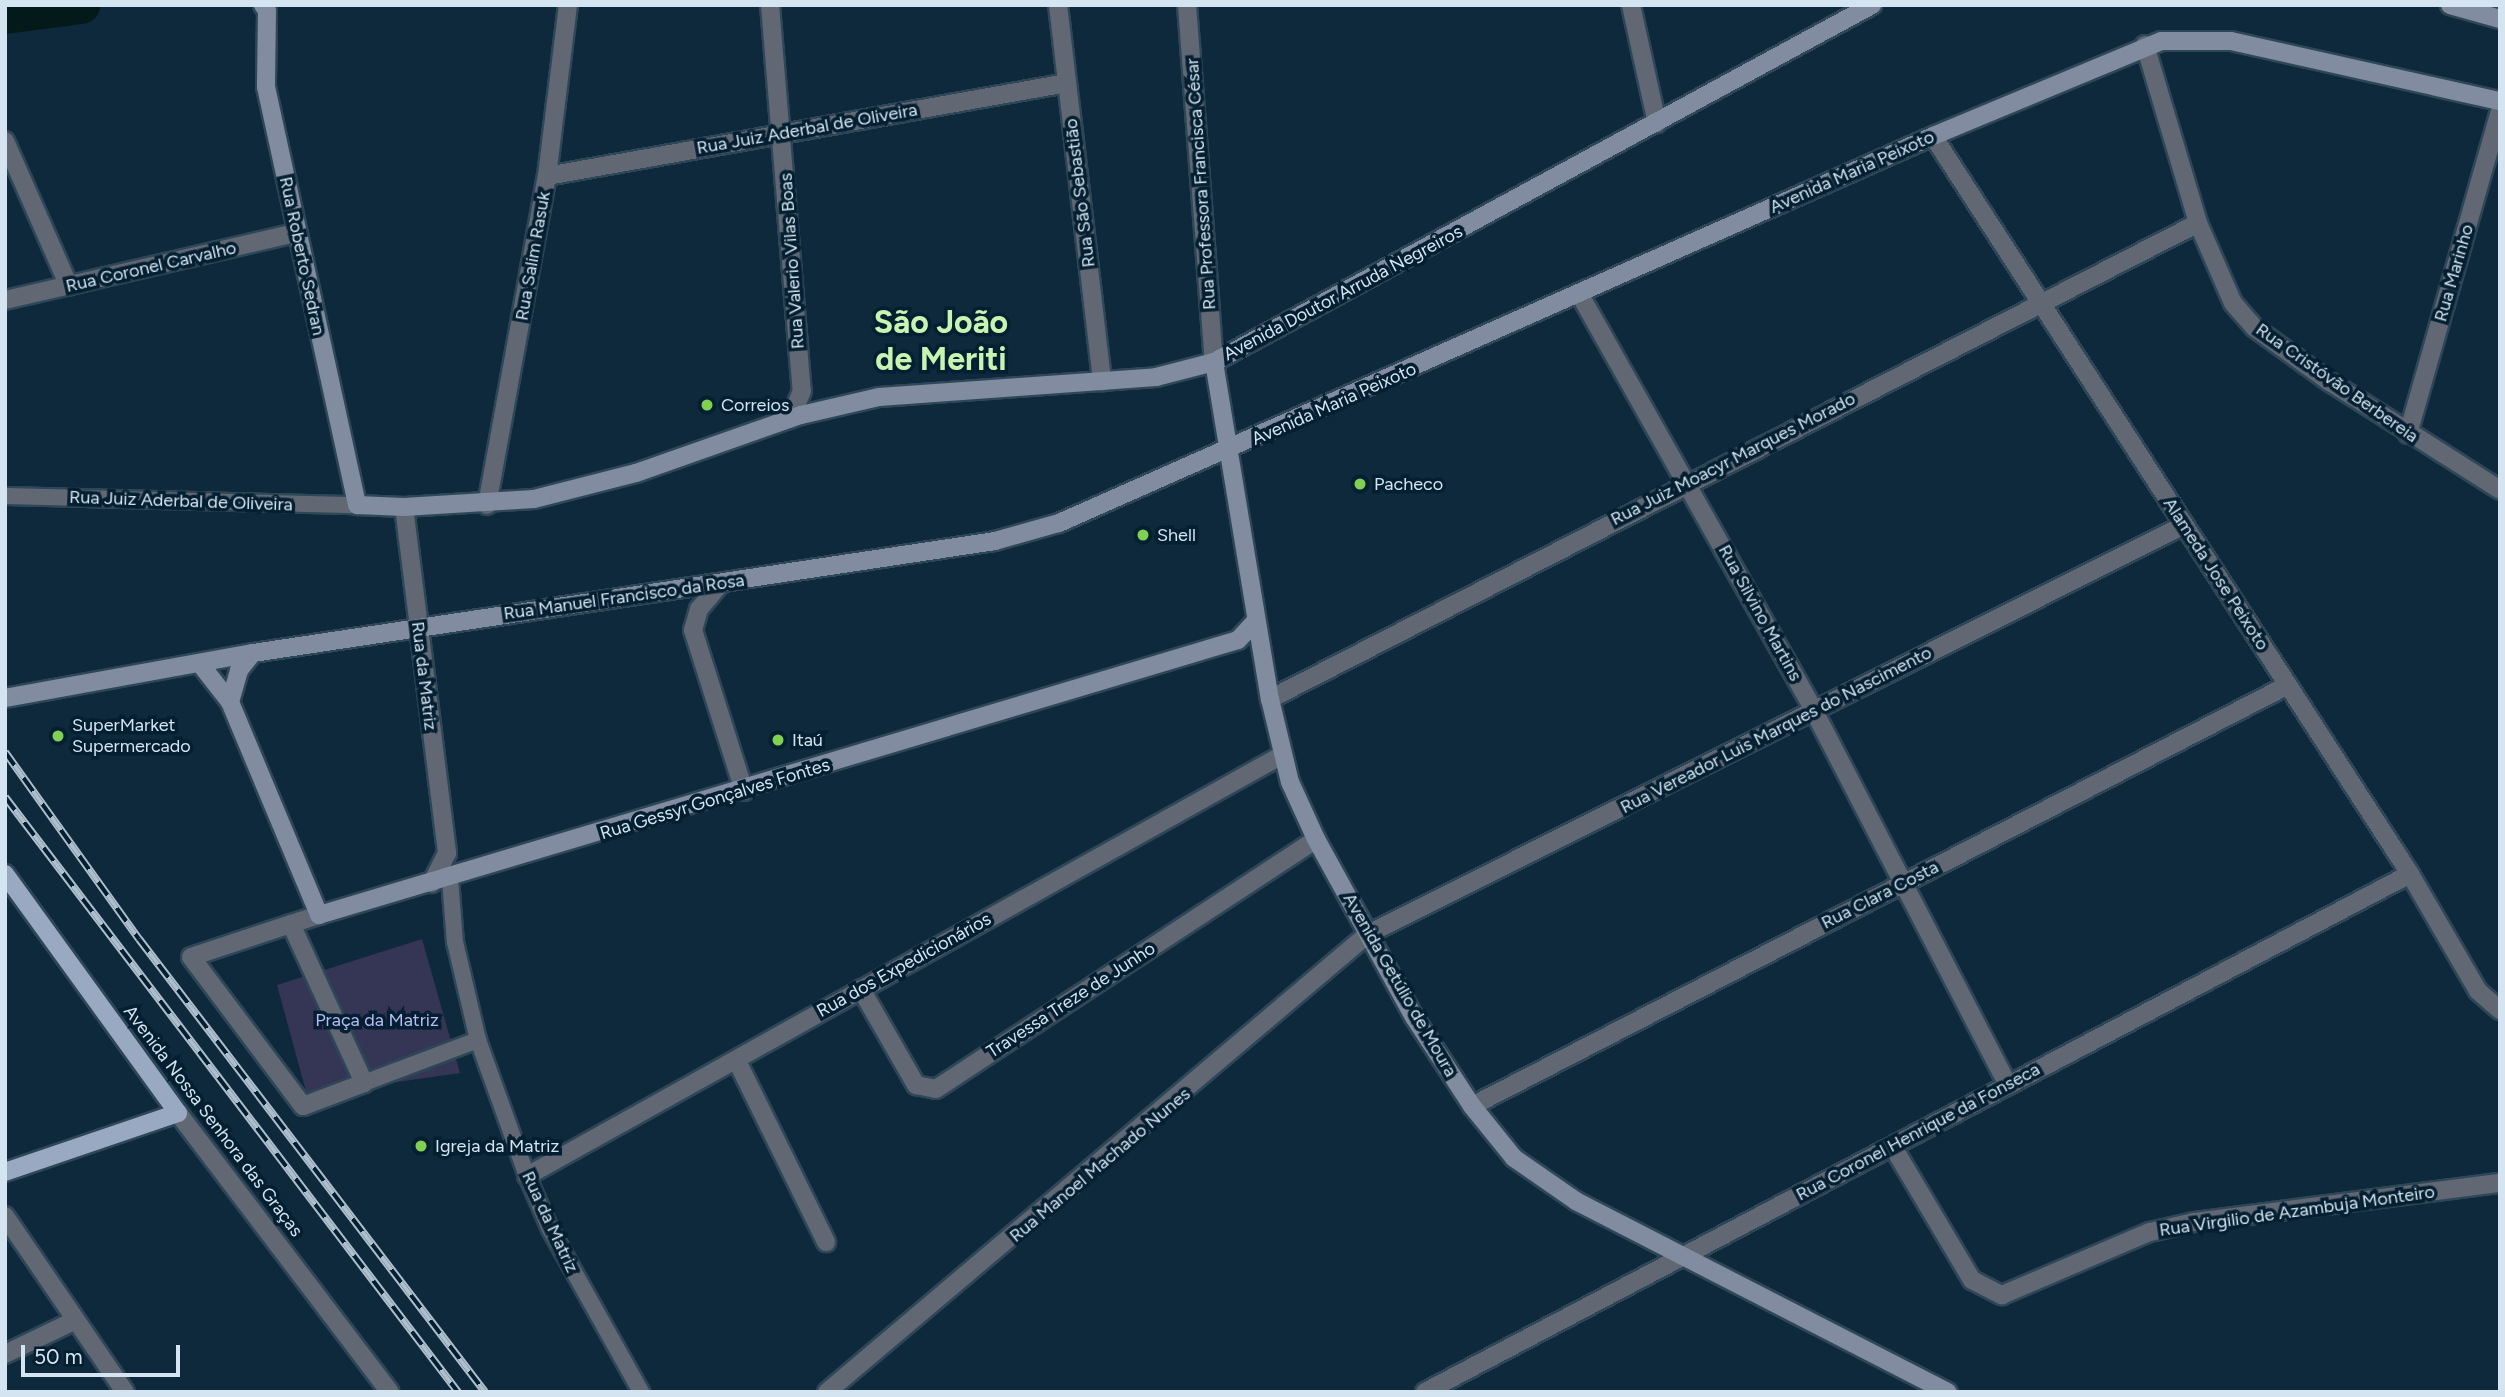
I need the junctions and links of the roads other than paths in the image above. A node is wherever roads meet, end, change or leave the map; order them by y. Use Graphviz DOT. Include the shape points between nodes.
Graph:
graph roads {
  1 [pos="568,5"];
  2 [pos="770,5"];
  3 [pos="1058,5"];
  4 [pos="1187,5"];
  5 [pos="1631,5"];
  6 [pos="1872,5"];
  7 [pos="2449,5"];
  8 [pos="268,7"];
  9 [pos="2500,19"];
  10 [pos="2145,45"];
  11 [pos="1067,83"];
  12 [pos="2500,101"];
  13 [pos="2500,112"];
  14 [pos="1657,123"];
  15 [pos="782,132"];
  16 [pos="1934,136"];
  17 [pos="5,141"];
  18 [pos="547,176"];
  19 [pos="2198,223"];
  20 [pos="296,233"];
  21 [pos="69,286"];
  22 [pos="1580,295"];
  23 [pos="5,300"];
  24 [pos="2039,301"];
  25 [pos="1214,362"];
  26 [pos="1102,381"];
  27 [pos="802,391"];
  28 [pos="819,411"];
  29 [pos="790,419"];
  30 [pos="2408,434"];
  31 [pos="1229,450"];
  32 [pos="1687,482"];
  33 [pos="2500,490"];
  34 [pos="5,496"];
  35 [pos="357,505"];
  36 [pos="486,505"];
  37 [pos="404,507"];
  38 [pos="2183,525"];
  39 [pos="721,583"];
  40 [pos="1256,621"];
  41 [pos="417,628"];
  42 [pos="1238,640"];
  43 [pos="1262,652"];
  44 [pos="253,653"];
  45 [pos="201,665"];
  46 [pos="2288,685"];
  47 [pos="5,698"];
  48 [pos="1270,699"];
  49 [pos="230,702"];
  50 [pos="1814,711"];
  51 [pos="1282,755"];
  52 [pos="744,791"];
  53 [pos="1316,839"];
  54 [pos="5,874"];
  55 [pos="2410,874"];
  56 [pos="441,881"];
  57 [pos="1906,882"];
  58 [pos="320,915"];
  59 [pos="291,924"];
  60 [pos="1368,934"];
  61 [pos="861,989"];
  62 [pos="2500,1010"];
  63 [pos="478,1040"];
  64 [pos="737,1061"];
  65 [pos="364,1083"];
  66 [pos="2008,1085"];
  67 [pos="1472,1106"];
  68 [pos="178,1113"];
  69 [pos="1893,1147"];
  70 [pos="5,1171"];
  71 [pos="527,1176"];
  72 [pos="2500,1183"];
  73 [pos="5,1216"];
  74 [pos="825,1242"];
  75 [pos="1681,1256"];
  76 [pos="74,1321"];
  77 [pos="5,1354"];
  78 [pos="125,1392"];
  79 [pos="390,1392"];
  80 [pos="641,1392"];
  81 [pos="827,1392"];
  82 [pos="1425,1392"];
  83 [pos="1948,1392"];
  1 -- 18 [label="street, Rua Salim Rasuk"];
  2 -- 15 [label="street, Rua Valerio Vilas Boas"];
  3 -- 11 [label="street, Rua São Sebastião"];
  4 -- 25 [label="street, Rua Professora Francisca César"];
  5 -- 14 [label="street"];
  6 -- 14 [label="main road, Avenida Doutor Arruda Negreiros"];
  7 -- 9 [label="main road"];
  8 -- 20 [label="main road, Rua Roberto Sedran" via="266,87"];
  10 -- 12 [label="main road, Avenida Maria Peixoto" via="2189,38 2231,41"];
  10 -- 16 [label="main road, Avenida Maria Peixoto"];
  10 -- 19 [label="street, Rua Cristóvão Berbereia"];
  11 -- 15 [label="street, Rua Juiz Aderbal de Oliveira"];
  11 -- 26 [label="street, Rua São Sebastião"];
  13 -- 30 [label="street, Rua Marinho"];
  14 -- 25 [label="main road, Avenida Doutor Arruda Negreiros"];
  15 -- 18 [label="street, Rua Juiz Aderbal de Oliveira"];
  15 -- 27 [label="street, Rua Valerio Vilas Boas"];
  16 -- 22 [label="main road, Avenida Maria Peixoto"];
  16 -- 24 [label="street, Alameda Jose Peixoto"];
  17 -- 21 [label="street"];
  18 -- 36 [label="street, Rua Salim Rasuk"];
  19 -- 24 [label="street, Rua Juiz Moacyr Marques Morado"];
  19 -- 30 [label="street, Rua Cristóvão Berbereia" via="2219,279 2255,328"];
  20 -- 21 [label="street, Rua Coronel Carvalho"];
  20 -- 35 [label="main road, Rua Roberto Sedran"];
  21 -- 23 [label="street, Rua Coronel Carvalho"];
  22 -- 31 [label="main road, Avenida Maria Peixoto"];
  22 -- 32 [label="street, Rua Silvino Martins"];
  24 -- 32 [label="street, Rua Juiz Moacyr Marques Morado"];
  24 -- 38 [label="street, Alameda Jose Peixoto"];
  25 -- 26 [label="main road, Avenida Doutor Arruda Negreiros" via="1156,377"];
  25 -- 31 [label="main road, Avenida Getúlio de Moura"];
  26 -- 28 [label="main road, Avenida Doutor Arruda Negreiros" via="928,390"];
  27 -- 28 [label="street"];
  27 -- 29 [label="street, Rua Valerio Vilas Boas"];
  28 -- 29 [label="main road, Avenida Doutor Arruda Negreiros"];
  29 -- 36 [label="main road, Avenida Doutor Arruda Negreiros" via="636,473 534,499"];
  30 -- 33 [label="street, Rua Cristóvão Berbereia"];
  31 -- 39 [label="main road, Rua Manuel Francisco da Rosa" via="1059,523 995,541"];
  31 -- 40 [label="main road, Avenida Getúlio de Moura"];
  32 -- 48 [label="street, Rua Juiz Moacyr Marques Morado"];
  32 -- 50 [label="street, Rua Silvino Martins"];
  34 -- 35 [label="street, Rua Juiz Aderbal de Oliveira"];
  35 -- 37 [label="main road, Avenida Doutor Arruda Negreiros"];
  36 -- 37 [label="main road, Avenida Doutor Arruda Negreiros"];
  37 -- 41 [label="street, Rua da Matriz"];
  38 -- 46 [label="street, Alameda Jose Peixoto"];
  38 -- 50 [label="street, Rua Vereador Luis Marques do Nascimento"];
  39 -- 41 [label="main road, Rua Manuel Francisco da Rosa"];
  39 -- 52 [label="street" via="699,609 693,630"];
  40 -- 42 [label="main road, Rua Gessyr Gonçalves Fontes"];
  40 -- 43 [label="main road, Avenida Getúlio de Moura"];
  41 -- 44 [label="main road, Rua Manuel Francisco da Rosa"];
  41 -- 56 [label="street, Rua da Matriz" via="447,853"];
  42 -- 43 [label="main road"];
  42 -- 52 [label="main road, Rua Gessyr Gonçalves Fontes"];
  43 -- 48 [label="main road, Avenida Getúlio de Moura"];
  44 -- 45 [label="main road, Rua Manuel Francisco da Rosa"];
  44 -- 49 [label="main road" via="239,670"];
  45 -- 47 [label="main road, Rua Manuel Francisco da Rosa"];
  45 -- 49 [label="main road"];
  46 -- 55 [label="street, Alameda Jose Peixoto"];
  46 -- 57 [label="street, Rua Clara Costa"];
  48 -- 51 [label="main road, Avenida Getúlio de Moura"];
  49 -- 58 [label="main road"];
  50 -- 57 [label="street, Rua Silvino Martins"];
  50 -- 60 [label="street, Rua Vereador Luis Marques do Nascimento"];
  51 -- 53 [label="main road, Avenida Getúlio de Moura"];
  51 -- 61 [label="street, Rua dos Expedicionários"];
  52 -- 56 [label="main road, Rua Gessyr Gonçalves Fontes"];
  53 -- 60 [label="main road, Avenida Getúlio de Moura"];
  53 -- 61 [label="street, Travessa Treze de Junho" via="936,1089 916,1085"];
  54 -- 68 [label="main road, Avenida Nossa Senhora das Graças"];
  55 -- 62 [label="street, Alameda Jose Peixoto" via="2478,992"];
  55 -- 66 [label="street, Rua Coronel Henrique da Fonseca"];
  56 -- 58 [label="main road, Rua Gessyr Gonçalves Fontes"];
  56 -- 63 [label="street, Rua da Matriz"];
  57 -- 66 [label="street, Rua Silvino Martins"];
  57 -- 67 [label="street, Rua Clara Costa"];
  58 -- 59 [label="street, Rua Gessyr Gonçalves Fontes"];
  59 -- 65 [label="street"];
  59 -- 65 [label="street, Rua Gessyr Gonçalves Fontes" via="191,957 303,1106"];
  60 -- 67 [label="main road, Avenida Getúlio de Moura" via="1414,1017"];
  60 -- 81 [label="street, Rua Manoel Machado Nunes"];
  61 -- 64 [label="street, Rua dos Expedicionários"];
  63 -- 65 [label="street"];
  63 -- 71 [label="street, Rua da Matriz"];
  64 -- 71 [label="street, Rua dos Expedicionários"];
  64 -- 74 [label="street"];
  66 -- 69 [label="street, Rua Coronel Henrique da Fonseca"];
  67 -- 75 [label="main road, Avenida Getúlio de Moura" via="1514,1157 1539,1176 1576,1201"];
  68 -- 70 [label="main road"];
  68 -- 79 [label="street, Avenida Nossa Senhora das Graças"];
  69 -- 72 [label="street, Rua Virgilio de Azambuja Monteiro" via="1972,1280 2002,1295 2150,1232 2183,1224"];
  69 -- 75 [label="street, Rua Coronel Henrique da Fonseca"];
  71 -- 80 [label="street, Rua da Matriz" via="550,1229"];
  73 -- 76 [label="street"];
  75 -- 82 [label="street, Rua Coronel Henrique da Fonseca"];
  75 -- 83 [label="main road, Avenida Getúlio de Moura"];
  76 -- 77 [label="street"];
  76 -- 78 [label="street"];
}
